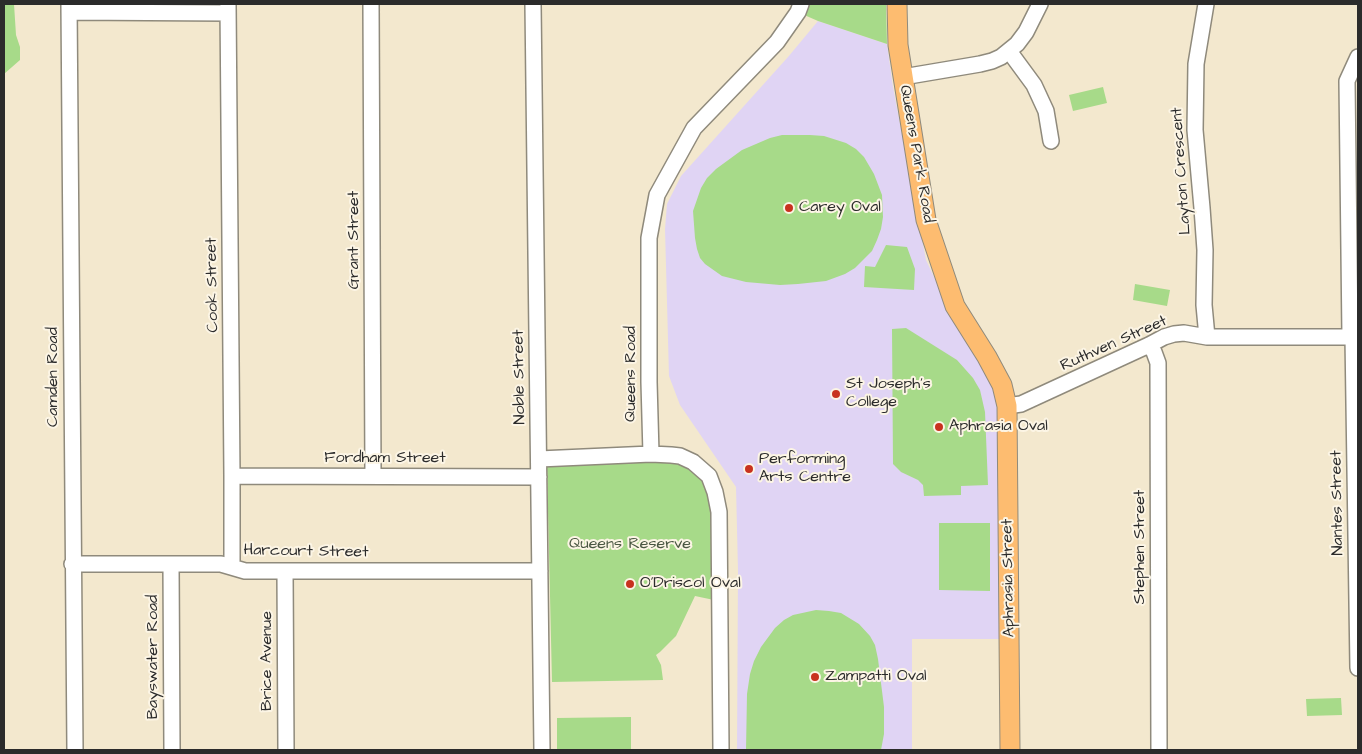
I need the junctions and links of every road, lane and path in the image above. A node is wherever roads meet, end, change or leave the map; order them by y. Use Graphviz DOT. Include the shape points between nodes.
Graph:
graph roads {
  1 [pos="371,4"];
  2 [pos="533,4"];
  3 [pos="801,4"];
  4 [pos="897,4"];
  5 [pos="1040,4"];
  6 [pos="1206,4"];
  7 [pos="69,8"];
  8 [pos="228,8"];
  9 [pos="1009,51"];
  10 [pos="1358,57"];
  11 [pos="903,77"];
  12 [pos="1051,141"];
  13 [pos="1207,337"];
  14 [pos="1354,337"];
  15 [pos="1149,345"];
  16 [pos="1007,406"];
  17 [pos="651,454"];
  18 [pos="539,458"];
  19 [pos="232,476"];
  20 [pos="373,476"];
  21 [pos="539,476"];
  22 [pos="72,564"];
  23 [pos="171,564"];
  24 [pos="232,566"];
  25 [pos="285,571"];
  26 [pos="540,571"];
  27 [pos="1358,668"];
  28 [pos="75,750"];
  29 [pos="172,750"];
  30 [pos="286,750"];
  31 [pos="542,750"];
  32 [pos="721,750"];
  33 [pos="1010,750"];
  34 [pos="1159,750"];
  1 -- 20 [label="street, Grant Street"];
  2 -- 18 [label="street, Noble Street"];
  3 -- 17 [label="street, Queens Road" via="777,42 694,128 657,195 649,238"];
  4 -- 11 [label="main road, Queens Park Road"];
  5 -- 9 [label="street" via="1026,32"];
  6 -- 13 [label="street, Layton Crescent" via="1196,64 1194,130 1205,250"];
  7 -- 8 [label="street"];
  7 -- 22 [label="street, Camden Road"];
  8 -- 19 [label="street, Cook Street"];
  9 -- 11 [label="street" via="980,64"];
  9 -- 12 [label="street" via="1034,85 1046,111"];
  10 -- 14 [label="street, Nantes Street" via="1347,81"];
  11 -- 16 [label="main road, Queens Park Road" via="926,220 955,306 1002,385"];
  13 -- 14 [label="street, Ruthven Street"];
  13 -- 15 [label="street, Ruthven Street" via="1174,334"];
  14 -- 27 [label="street, Nantes Street"];
  15 -- 16 [label="street, Ruthven Street" via="1021,404"];
  15 -- 34 [label="street, Stephen Street" via="1158,363"];
  16 -- 33 [label="main road, Aphrasia Street"];
  17 -- 18 [label="street"];
  17 -- 32 [label="street" via="680,456 693,462 709,476 718,500"];
  18 -- 21 [label="street, Noble Street"];
  19 -- 20 [label="street, Fordham Street"];
  19 -- 24 [label="street, Cook Street"];
  20 -- 21 [label="street, Fordham Street"];
  21 -- 26 [label="street, Noble Street"];
  22 -- 23 [label="street, Harcourt Street"];
  22 -- 28 [label="street, Camden Road"];
  23 -- 24 [label="street, Harcourt Street"];
  23 -- 29 [label="street, Bayswater Road"];
  24 -- 25 [label="street, Harcourt Street" via="245,571"];
  25 -- 26 [label="street, Harcourt Street"];
  25 -- 30 [label="street, Brice Avenue"];
  26 -- 31 [label="street, Noble Street"];
}
